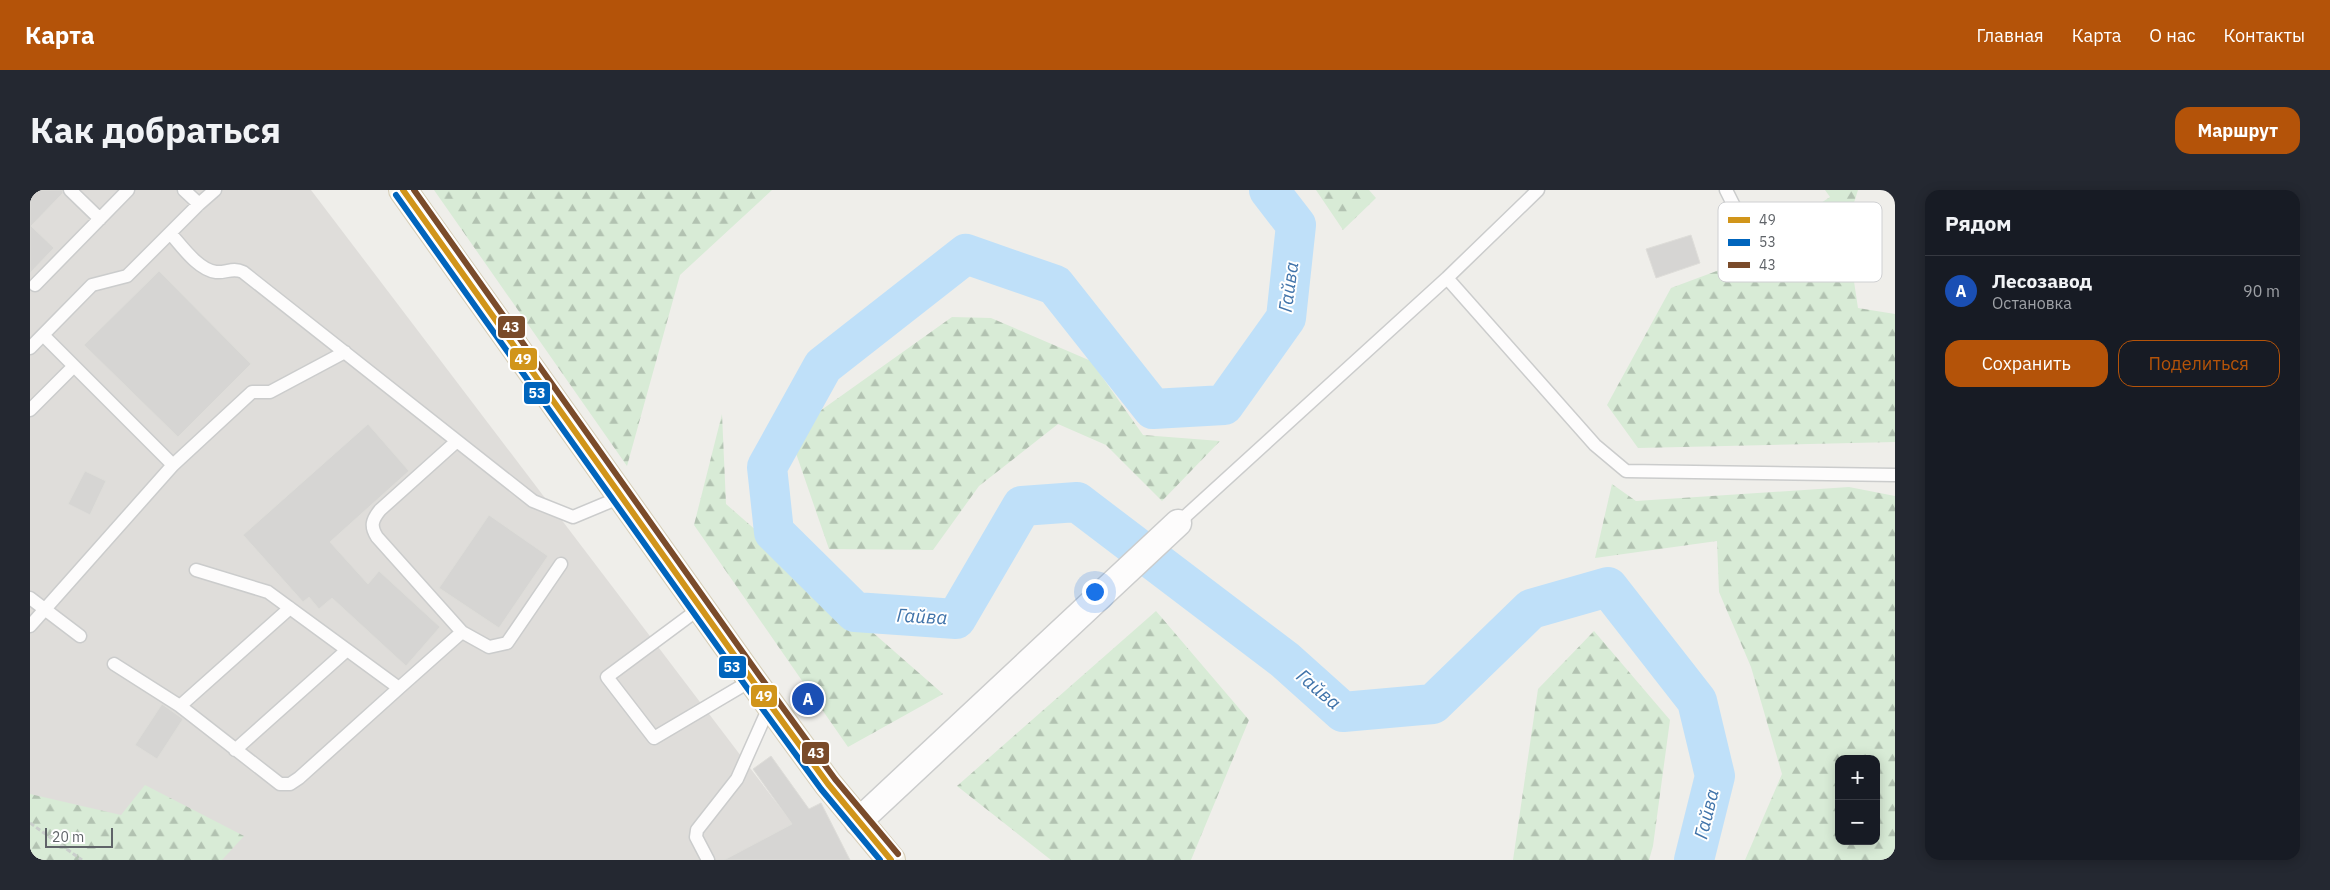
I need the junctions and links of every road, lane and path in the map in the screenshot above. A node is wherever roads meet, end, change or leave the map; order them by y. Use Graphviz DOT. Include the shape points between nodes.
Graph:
graph roads {
  1 [pos="70,190"];
  2 [pos="128,190"];
  3 [pos="184,190"];
  4 [pos="214,190"];
  5 [pos="403,190"];
  6 [pos="1538,190"];
  7 [pos="1726,190"];
  8 [pos="1732,202"];
  9 [pos="198,204"];
  10 [pos="100,219"];
  11 [pos="170,233"];
  12 [pos="1447,278"];
  13 [pos="34,285"];
  14 [pos="43,335"];
  15 [pos="30,348"];
  16 [pos="345,352"];
  17 [pos="74,366"];
  18 [pos="30,410"];
  19 [pos="457,441"];
  20 [pos="173,465"];
  21 [pos="1895,475"];
  22 [pos="621,497"];
  23 [pos="1178,523"];
  24 [pos="560,564"];
  25 [pos="196,570"];
  26 [pos="30,598"];
  27 [pos="290,608"];
  28 [pos="700,608"];
  29 [pos="45,609"];
  30 [pos="30,626"];
  31 [pos="462,632"];
  32 [pos="80,636"];
  33 [pos="347,650"];
  34 [pos="114,664"];
  35 [pos="752,680"];
  36 [pos="399,688"];
  37 [pos="770,705"];
  38 [pos="180,706"];
  39 [pos="235,750"];
  40 [pos="858,822"];
  41 [pos="30,824"];
  42 [pos="82,860"];
  43 [pos="708,860"];
  44 [pos="891,860"];
  1 -- 10 [label="lane"];
  2 -- 10 [label="lane"];
  3 -- 9 [label="lane"];
  4 -- 9 [label="lane"];
  5 -- 22 [label="main road"];
  6 -- 12 [label="lane"];
  7 -- 8 [label="lane"];
  9 -- 11 [label="lane"];
  10 -- 13 [label="lane"];
  11 -- 14 [label="lane" via="127,276 92,285"];
  11 -- 16 [label="lane" via="208,269 243,272"];
  12 -- 21 [label="lane" via="1595,446 1626,471"];
  12 -- 23 [label="lane"];
  14 -- 15 [label="lane"];
  14 -- 17 [label="lane"];
  16 -- 19 [label="lane"];
  16 -- 20 [label="lane" via="270,392 252,392"];
  17 -- 18 [label="lane"];
  17 -- 20 [label="lane"];
  19 -- 22 [label="lane" via="533,501 573,517"];
  19 -- 31 [label="lane" via="380,510 373,520 372,529"];
  20 -- 29 [label="lane"];
  22 -- 28 [label="main road"];
  23 -- 40 [label="street"];
  24 -- 31 [label="lane" via="507,643 489,647"];
  25 -- 27 [label="lane" via="268,592"];
  26 -- 29 [label="lane"];
  27 -- 33 [label="lane"];
  27 -- 38 [label="lane"];
  28 -- 35 [label="main road"];
  28 -- 35 [label="lane" via="607,677 654,738"];
  29 -- 30 [label="lane"];
  29 -- 32 [label="lane"];
  31 -- 36 [label="lane"];
  33 -- 36 [label="lane"];
  33 -- 39 [label="lane"];
  34 -- 38 [label="lane"];
  35 -- 37 [label="main road"];
  36 -- 39 [label="lane" via="290,784 280,784 270,778"];
  37 -- 40 [label="main road"];
  37 -- 43 [label="lane" via="737,779 697,830 696,837"];
  38 -- 39 [label="lane"];
  40 -- 44 [label="main road"];
  41 -- 42 [label="path"];
}
